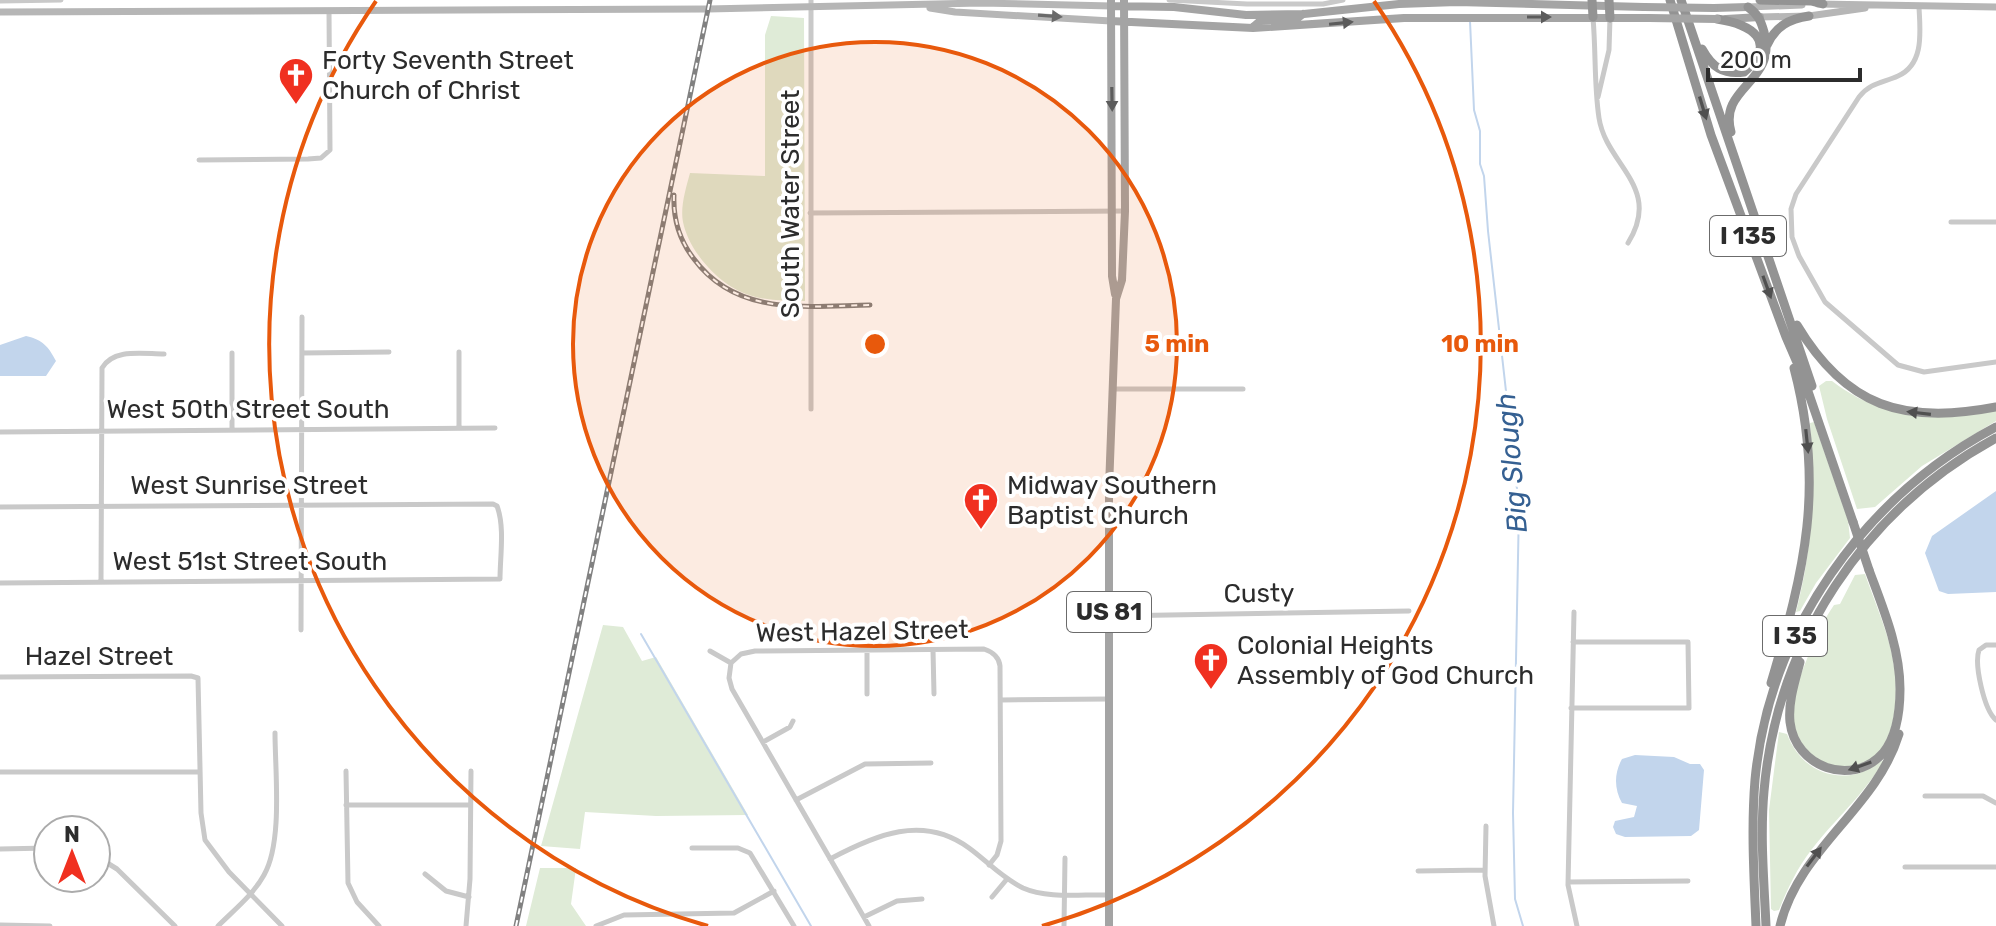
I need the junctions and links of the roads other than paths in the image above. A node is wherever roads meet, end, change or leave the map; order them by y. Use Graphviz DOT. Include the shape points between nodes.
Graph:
graph roads {
  1 [pos="61,0"];
  2 [pos="164,0"];
  3 [pos="373,0"];
  4 [pos="1169,0"];
  5 [pos="1343,0"];
  6 [pos="1670,0"];
  7 [pos="1681,0"];
  8 [pos="1760,0"];
  9 [pos="0,1"];
  10 [pos="916,2"];
  11 [pos="1491,2"];
  12 [pos="1592,2"];
  13 [pos="1610,2"];
  14 [pos="1112,3"];
  15 [pos="1124,3"];
  16 [pos="1379,3"];
  17 [pos="1874,3"];
  18 [pos="607,4"];
  19 [pos="810,4"];
  20 [pos="1247,4"];
  21 [pos="1823,4"];
  22 [pos="1950,4"];
  23 [pos="1748,7"];
  24 [pos="1919,7"];
  25 [pos="1996,7"];
  26 [pos="373,9"];
  27 [pos="329,10"];
  28 [pos="164,11"];
  29 [pos="0,12"];
  30 [pos="1304,14"];
  31 [pos="1246,15"];
  32 [pos="1809,16"];
  33 [pos="1593,17"];
  34 [pos="1760,17"];
  35 [pos="1610,18"];
  36 [pos="1380,19"];
  37 [pos="1717,19"];
  38 [pos="1111,21"];
  39 [pos="1124,22"];
  40 [pos="1194,24"];
  41 [pos="1253,28"];
  42 [pos="1690,30"];
  43 [pos="1767,45"];
  44 [pos="1598,98"];
  45 [pos="199,160"];
  46 [pos="1747,194"];
  47 [pos="1113,211"];
  48 [pos="1125,211"];
  49 [pos="810,213"];
  50 [pos="1951,222"];
  51 [pos="1996,222"];
  52 [pos="1628,243"];
  53 [pos="1116,299"];
  54 [pos="1789,311"];
  55 [pos="302,317"];
  56 [pos="1786,337"];
  57 [pos="389,352"];
  58 [pos="459,352"];
  59 [pos="232,353"];
  60 [pos="302,353"];
  61 [pos="164,354"];
  62 [pos="1996,362"];
  63 [pos="1111,389"];
  64 [pos="1243,389"];
  65 [pos="1996,407"];
  66 [pos="811,409"];
  67 [pos="1996,427"];
  68 [pos="459,428"];
  69 [pos="495,428"];
  70 [pos="232,429"];
  71 [pos="301,429"];
  72 [pos="100,430"];
  73 [pos="0,432"];
  74 [pos="1996,438"];
  75 [pos="302,505"];
  76 [pos="0,507"];
  77 [pos="101,507"];
  78 [pos="1854,520"];
  79 [pos="1847,566"];
  80 [pos="1871,568"];
  81 [pos="500,579"];
  82 [pos="302,581"];
  83 [pos="0,583"];
  84 [pos="101,583"];
  85 [pos="1409,611"];
  86 [pos="1574,612"];
  87 [pos="1109,616"];
  88 [pos="301,630"];
  89 [pos="1573,642"];
  90 [pos="1996,645"];
  91 [pos="867,650"];
  92 [pos="933,650"];
  93 [pos="710,651"];
  94 [pos="731,663"];
  95 [pos="0,677"];
  96 [pos="867,694"];
  97 [pos="934,694"];
  98 [pos="1109,699"];
  99 [pos="1001,700"];
  100 [pos="1571,708"];
  101 [pos="1994,718"];
  102 [pos="793,721"];
  103 [pos="275,733"];
  104 [pos="1762,738"];
  105 [pos="763,742"];
  106 [pos="931,763"];
  107 [pos="346,771"];
  108 [pos="471,771"];
  109 [pos="0,772"];
  110 [pos="200,772"];
  111 [pos="1925,796"];
  112 [pos="796,800"];
  113 [pos="1996,803"];
  114 [pos="346,805"];
  115 [pos="470,805"];
  116 [pos="1486,826"];
  117 [pos="32,848"];
  118 [pos="692,848"];
  119 [pos="0,849"];
  120 [pos="1065,858"];
  121 [pos="830,859"];
  122 [pos="989,865"];
  123 [pos="112,866"];
  124 [pos="1905,867"];
  125 [pos="1996,867"];
  126 [pos="1485,870"];
  127 [pos="1418,871"];
  128 [pos="425,874"];
  129 [pos="1007,879"];
  130 [pos="1688,881"];
  131 [pos="1568,882"];
  132 [pos="774,891"];
  133 [pos="250,894"];
  134 [pos="1064,894"];
  135 [pos="1109,895"];
  136 [pos="469,897"];
  137 [pos="992,897"];
  138 [pos="922,899"];
  139 [pos="864,917"];
  140 [pos="0,925"];
  141 [pos="50,926"];
  142 [pos="175,926"];
  143 [pos="218,926"];
  144 [pos="282,926"];
  145 [pos="379,926"];
  146 [pos="466,926"];
  147 [pos="596,926"];
  148 [pos="794,926"];
  149 [pos="869,926"];
  150 [pos="1064,926"];
  151 [pos="1109,926"];
  152 [pos="1494,926"];
  153 [pos="1577,926"];
  154 [pos="1756,926"];
  155 [pos="1766,926"];
  156 [pos="1780,926"];
  1 -- 9 [label="street"];
  2 -- 28 [label="street"];
  3 -- 26 [label="street"];
  4 -- 20 [label="street"];
  5 -- 20 [label="street"];
  6 -- 56 [label="highway, I 135, one-way" via="1711,135"];
  7 -- 42 [label="highway, I 135"];
  8 -- 21 [label="highway"];
  10 -- 14 [label="street"];
  10 -- 19 [label="street"];
  10 -- 38 [label="street, one-way" via="955,12"];
  11 -- 12 [label="main road"];
  11 -- 16 [label="main road"];
  12 -- 13 [label="main road"];
  12 -- 33 [label="highway"];
  13 -- 23 [label="main road, bridge"];
  13 -- 35 [label="highway"];
  14 -- 15 [label="main road"];
  14 -- 38 [label="main road, US 81"];
  15 -- 31 [label="main road"];
  15 -- 39 [label="main road"];
  16 -- 30 [label="main road"];
  16 -- 36 [label="street"];
  17 -- 21 [label="street"];
  17 -- 24 [label="street"];
  17 -- 32 [label="street"];
  18 -- 19 [label="street"];
  18 -- 26 [label="street"];
  19 -- 49 [label="street, South Water Street"];
  20 -- 31 [label="street"];
  21 -- 23 [label="street"];
  22 -- 24 [label="street"];
  22 -- 25 [label="street"];
  23 -- 34 [label="highway"];
  24 -- 62 [label="street" via="1920,42 1913,63 1859,97 1796,194 1790,225 1799,256 1825,302 1898,365 1924,372"];
  26 -- 27 [label="street"];
  27 -- 28 [label="street"];
  27 -- 45 [label="street" via="327,154 308,159"];
  28 -- 29 [label="street"];
  30 -- 31 [label="main road"];
  30 -- 41 [label="main road" via="1295,20 1260,21"];
  31 -- 40 [label="main road" via="1242,23"];
  32 -- 34 [label="street"];
  32 -- 43 [label="highway" via="1783,24"];
  33 -- 35 [label="main road"];
  36 -- 33 [label="main road, one-way"];
  33 -- 44 [label="street"];
  34 -- 37 [label="main road"];
  34 -- 43 [label="highway"];
  35 -- 37 [label="main road, bridge"];
  35 -- 44 [label="street"];
  41 -- 36 [label="main road, one-way"];
  37 -- 42 [label="highway" via="1743,24 1758,37 1755,61 1744,72 1718,69"];
  38 -- 39 [label="main road"];
  38 -- 47 [label="main road, US 81, one-way"];
  39 -- 40 [label="main road"];
  39 -- 48 [label="main road, US 81"];
  40 -- 41 [label="main road"];
  42 -- 46 [label="highway, I 135"];
  43 -- 46 [label="highway" via="1761,69 1729,111"];
  44 -- 52 [label="street" via="1599,120 1634,186 1640,212"];
  46 -- 54 [label="highway, I 135"];
  47 -- 48 [label="street"];
  47 -- 49 [label="street"];
  47 -- 53 [label="main road, US 81"];
  48 -- 53 [label="main road, US 81" via="1122,280"];
  49 -- 66 [label="street, South Water Street"];
  50 -- 51 [label="street"];
  53 -- 63 [label="main road, US 81"];
  65 -- 54 [label="highway, one-way" via="1941,415 1875,401 1822,362"];
  54 -- 78 [label="highway"];
  55 -- 60 [label="street"];
  56 -- 78 [label="highway"];
  56 -- 104 [label="highway, one-way" via="1808,443 1809,517 1803,568 1765,702"];
  57 -- 60 [label="street"];
  58 -- 68 [label="street"];
  59 -- 70 [label="street"];
  60 -- 71 [label="street"];
  61 -- 72 [label="street" via="119,354 105,363"];
  63 -- 64 [label="street"];
  63 -- 87 [label="main road, US 81"];
  67 -- 104 [label="highway, I 35" via="1919,477 1838,562 1793,640"];
  68 -- 69 [label="street, West 50th Street South"];
  68 -- 71 [label="street, West 50th Street South"];
  70 -- 71 [label="street, West 50th Street South"];
  70 -- 72 [label="street, West 50th Street South"];
  71 -- 75 [label="street"];
  72 -- 73 [label="street, West 50th Street South"];
  72 -- 77 [label="street"];
  74 -- 79 [label="highway, I 35" via="1908,500"];
  75 -- 77 [label="street, West Sunrise Street"];
  75 -- 81 [label="street, West Sunrise Street" via="497,506"];
  75 -- 82 [label="street"];
  76 -- 77 [label="street, West Sunrise Street"];
  77 -- 84 [label="street"];
  78 -- 80 [label="highway, bridge"];
  80 -- 79 [label="highway, one-way" via="1898,664 1897,721 1889,744 1876,759 1856,769 1829,769 1814,763 1797,744 1791,705 1800,662"];
  79 -- 155 [label="highway, I 35" via="1805,638 1774,725 1763,813"];
  156 -- 80 [label="highway, one-way" via="1803,872 1874,785 1899,734 1904,669"];
  81 -- 82 [label="street, West 51st Street South"];
  82 -- 84 [label="street, West 51st Street South"];
  82 -- 88 [label="street"];
  83 -- 84 [label="street, West 51st Street South"];
  85 -- 87 [label="street, Custy"];
  86 -- 89 [label="street"];
  87 -- 98 [label="main road, US 81"];
  89 -- 100 [label="street"];
  89 -- 100 [label="street" via="1688,642 1689,708"];
  90 -- 101 [label="street" via="1979,650 1977,661"];
  91 -- 92 [label="street, West Hazel Street"];
  91 -- 94 [label="street, West Hazel Street" via="755,651"];
  91 -- 96 [label="street"];
  92 -- 97 [label="street"];
  92 -- 99 [label="street, West Hazel Street" via="984,649 996,656"];
  93 -- 94 [label="street"];
  94 -- 105 [label="street" via="732,687"];
  95 -- 110 [label="street, Hazel Street" via="198,678"];
  98 -- 99 [label="street"];
  98 -- 135 [label="main road, US 81"];
  99 -- 122 [label="street" via="1001,841"];
  100 -- 131 [label="street"];
  102 -- 105 [label="street"];
  103 -- 133 [label="street" via="274,849"];
  104 -- 154 [label="highway, I 35" via="1753,814"];
  105 -- 112 [label="street"];
  106 -- 112 [label="street" via="863,765"];
  107 -- 114 [label="street"];
  108 -- 115 [label="street"];
  109 -- 110 [label="street"];
  110 -- 133 [label="street" via="205,840"];
  111 -- 113 [label="street" via="1983,796"];
  112 -- 121 [label="street"];
  114 -- 115 [label="street"];
  114 -- 145 [label="street" via="348,883"];
  115 -- 136 [label="street"];
  116 -- 126 [label="street"];
  117 -- 119 [label="street"];
  118 -- 132 [label="street" via="746,851"];
  120 -- 134 [label="street"];
  121 -- 122 [label="street" via="877,835 928,831 960,841"];
  121 -- 139 [label="street"];
  122 -- 129 [label="street"];
  123 -- 142 [label="street"];
  124 -- 125 [label="street"];
  126 -- 127 [label="street"];
  126 -- 152 [label="street"];
  128 -- 136 [label="street" via="446,891"];
  129 -- 134 [label="street" via="1035,892"];
  129 -- 137 [label="street"];
  130 -- 131 [label="street"];
  131 -- 153 [label="street"];
  132 -- 147 [label="street" via="734,913 624,915"];
  132 -- 148 [label="street"];
  133 -- 143 [label="street"];
  133 -- 144 [label="street"];
  134 -- 135 [label="street"];
  134 -- 150 [label="street"];
  135 -- 151 [label="main road, US 81"];
  136 -- 146 [label="street"];
  138 -- 139 [label="street" via="897,901"];
  139 -- 149 [label="street"];
  140 -- 141 [label="street"];
}
